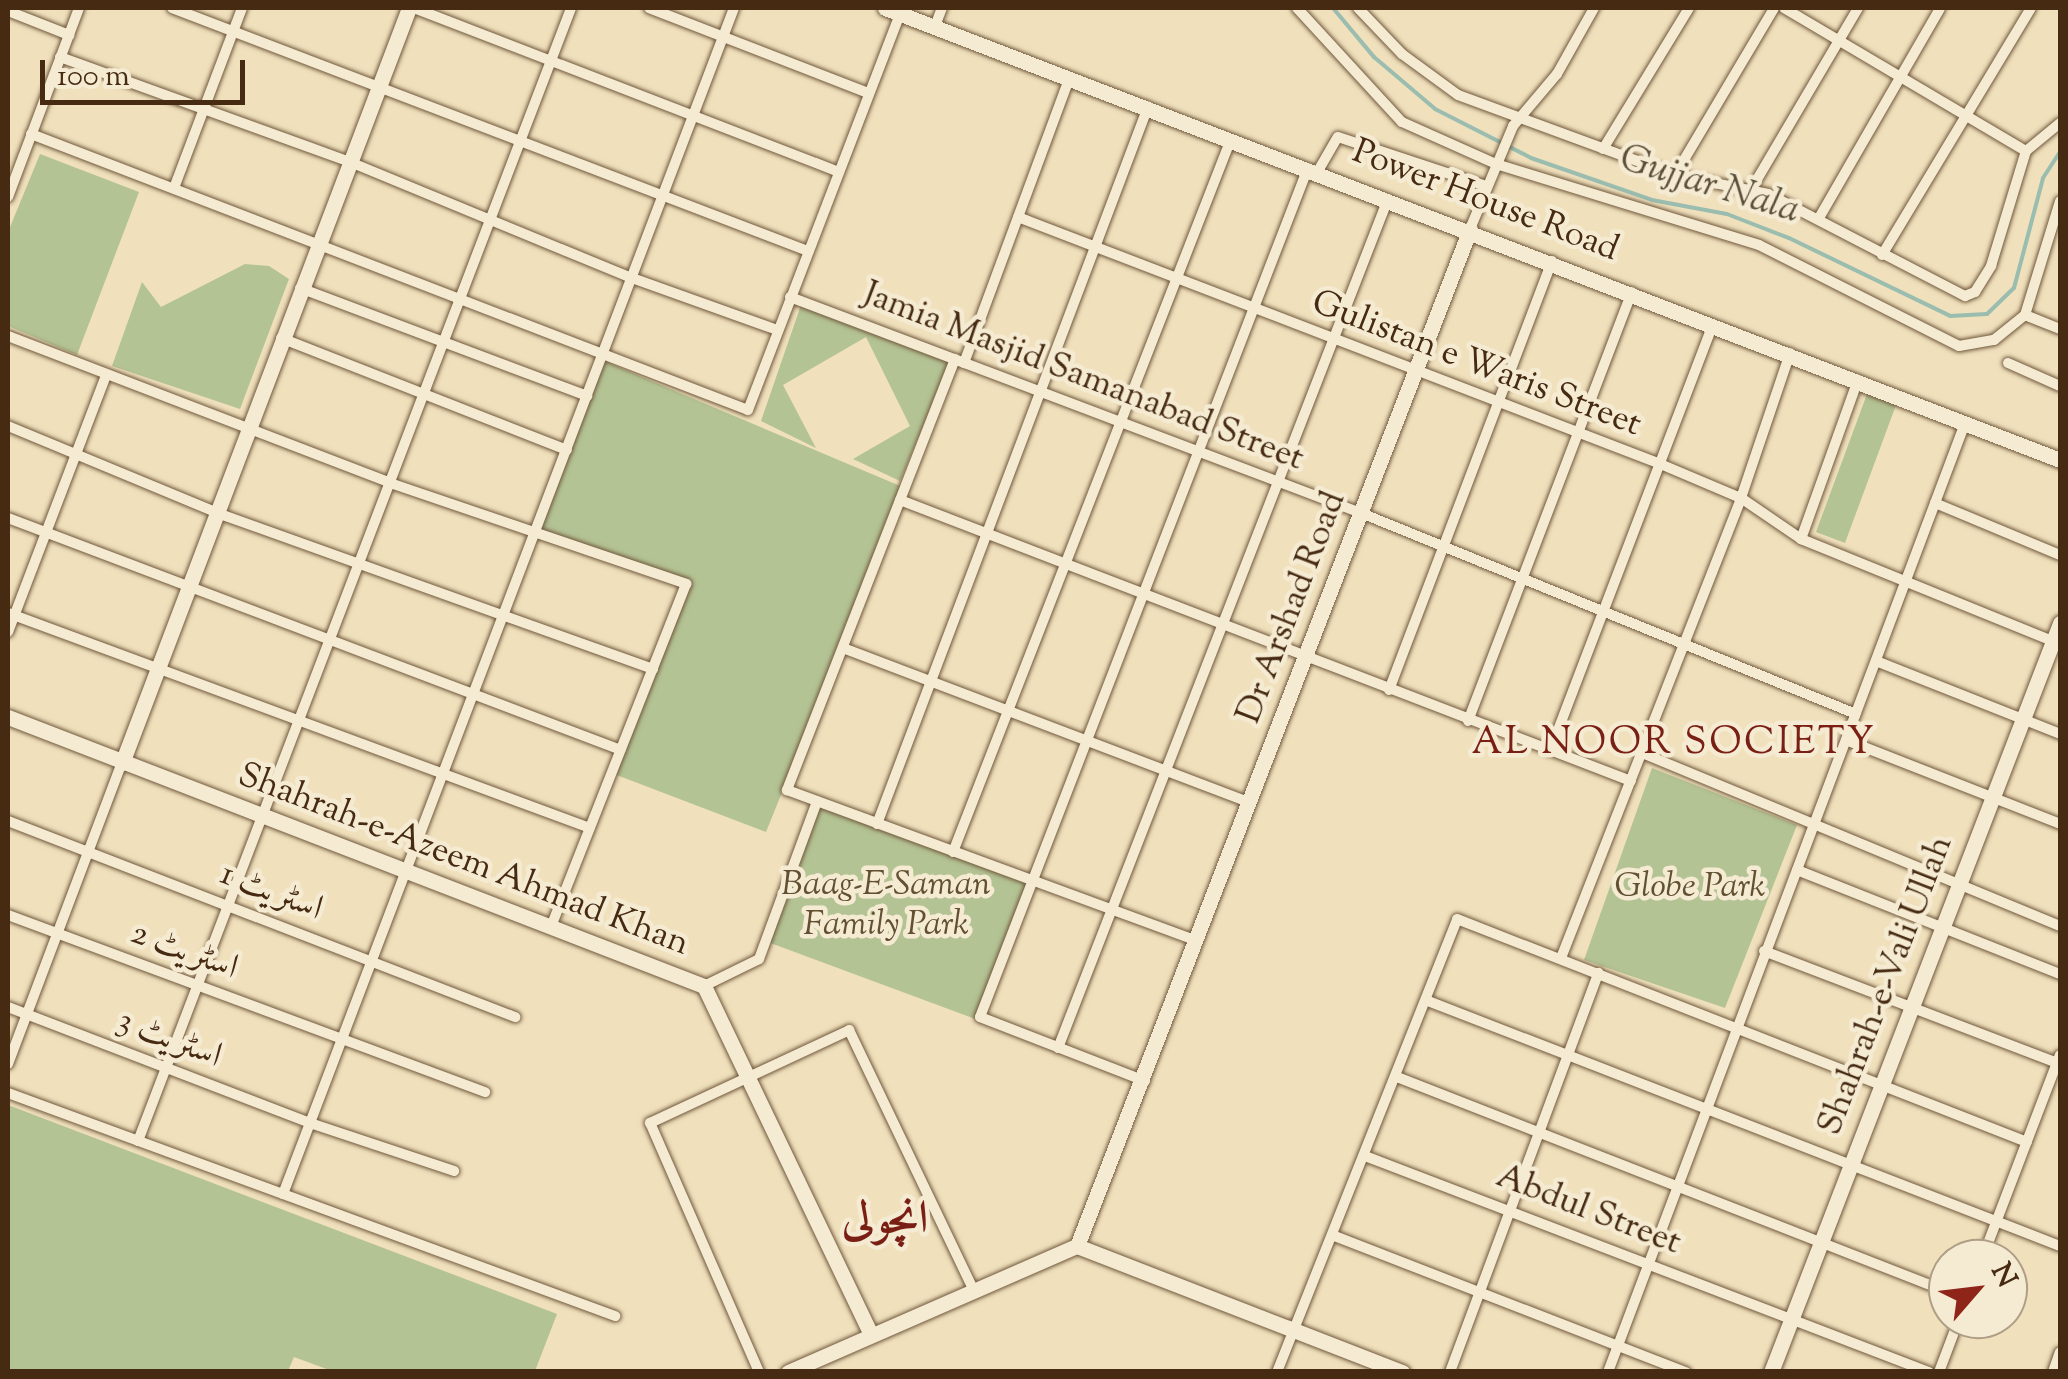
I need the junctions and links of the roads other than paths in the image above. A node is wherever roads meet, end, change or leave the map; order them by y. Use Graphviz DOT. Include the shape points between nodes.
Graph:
graph roads {
  1 [pos="79,8"];
  2 [pos="172,8"];
  3 [pos="242,8"];
  4 [pos="412,8"];
  5 [pos="571,8"];
  6 [pos="649,8"];
  7 [pos="734,8"];
  8 [pos="942,8"];
  9 [pos="1296,8"];
  10 [pos="1358,8"];
  11 [pos="1594,8"];
  12 [pos="1689,8"];
  13 [pos="1774,8"];
  14 [pos="1784,8"];
  15 [pos="1858,8"];
  16 [pos="1940,8"];
  17 [pos="2031,8"];
  18 [pos="892,10"];
  19 [pos="8,12"];
  20 [pos="935,26"];
  21 [pos="233,32"];
  22 [pos="69,35"];
  23 [pos="723,37"];
  24 [pos="1838,40"];
  25 [pos="60,57"];
  26 [pos="551,60"];
  27 [pos="1899,76"];
  28 [pos="1070,77"];
  29 [pos="378,84"];
  30 [pos="868,94"];
  31 [pos="204,107"];
  32 [pos="1148,107"];
  33 [pos="1523,114"];
  34 [pos="1966,114"];
  35 [pos="693,117"];
  36 [pos="2060,123"];
  37 [pos="31,134"];
  38 [pos="1231,138"];
  39 [pos="521,140"];
  40 [pos="1603,149"];
  41 [pos="2026,151"];
  42 [pos="350,162"];
  43 [pos="1496,164"];
  44 [pos="1313,169"];
  45 [pos="838,172"];
  46 [pos="1674,175"];
  47 [pos="1486,186"];
  48 [pos="174,188"];
  49 [pos="1752,188"];
  50 [pos="663,195"];
  51 [pos="8,197"];
  52 [pos="1389,198"];
  53 [pos="2060,201"];
  54 [pos="1018,217"];
  55 [pos="1819,218"];
  56 [pos="491,219"];
  57 [pos="1470,228"];
  58 [pos="318,241"];
  59 [pos="1094,248"];
  60 [pos="808,251"];
  61 [pos="1882,255"];
  62 [pos="1553,260"];
  63 [pos="2046,263"];
  64 [pos="2060,268"];
  65 [pos="1176,277"];
  66 [pos="632,278"];
  67 [pos="300,288"];
  68 [pos="1632,290"];
  69 [pos="790,297"];
  70 [pos="462,298"];
  71 [pos="1254,310"];
  72 [pos="2026,315"];
  73 [pos="1713,324"];
  74 [pos="2060,329"];
  75 [pos="777,330"];
  76 [pos="8,336"];
  77 [pos="281,338"];
  78 [pos="1332,340"];
  79 [pos="445,342"];
  80 [pos="1790,353"];
  81 [pos="603,354"];
  82 [pos="960,361"];
  83 [pos="2008,363"];
  84 [pos="1415,373"];
  85 [pos="106,375"];
  86 [pos="1858,380"];
  87 [pos="2060,386"];
  88 [pos="1040,392"];
  89 [pos="587,396"];
  90 [pos="426,398"];
  91 [pos="1497,405"];
  92 [pos="1118,421"];
  93 [pos="1965,423"];
  94 [pos="8,426"];
  95 [pos="251,431"];
  96 [pos="1578,434"];
  97 [pos="567,450"];
  98 [pos="1200,452"];
  99 [pos="75,454"];
  100 [pos="2060,460"];
  101 [pos="1658,464"];
  102 [pos="1276,481"];
  103 [pos="393,484"];
  104 [pos="1741,498"];
  105 [pos="900,500"];
  106 [pos="1935,502"];
  107 [pos="1361,513"];
  108 [pos="220,514"];
  109 [pos="8,518"];
  110 [pos="47,534"];
  111 [pos="535,534"];
  112 [pos="987,534"];
  113 [pos="1801,539"];
  114 [pos="1444,547"];
  115 [pos="2060,555"];
  116 [pos="1066,565"];
  117 [pos="362,566"];
  118 [pos="1523,579"];
  119 [pos="1904,584"];
  120 [pos="189,591"];
  121 [pos="1146,596"];
  122 [pos="1600,610"];
  123 [pos="11,614"];
  124 [pos="504,616"];
  125 [pos="2060,623"];
  126 [pos="1222,626"];
  127 [pos="8,632"];
  128 [pos="1680,642"];
  129 [pos="2057,642"];
  130 [pos="332,644"];
  131 [pos="842,648"];
  132 [pos="1306,659"];
  133 [pos="1876,661"];
  134 [pos="652,669"];
  135 [pos="158,672"];
  136 [pos="931,682"];
  137 [pos="1389,690"];
  138 [pos="475,693"];
  139 [pos="1007,710"];
  140 [pos="1856,714"];
  141 [pos="8,717"];
  142 [pos="2022,720"];
  143 [pos="1468,721"];
  144 [pos="301,724"];
  145 [pos="2060,734"];
  146 [pos="1086,740"];
  147 [pos="1846,740"];
  148 [pos="621,750"];
  149 [pos="1550,751"];
  150 [pos="1642,754"];
  151 [pos="122,763"];
  152 [pos="1166,771"];
  153 [pos="444,775"];
  154 [pos="1632,781"];
  155 [pos="1992,797"];
  156 [pos="816,801"];
  157 [pos="1251,803"];
  158 [pos="267,818"];
  159 [pos="8,821"];
  160 [pos="877,824"];
  161 [pos="2060,824"];
  162 [pos="1814,826"];
  163 [pos="590,828"];
  164 [pos="86,850"];
  165 [pos="952,852"];
  166 [pos="408,869"];
  167 [pos="1796,870"];
  168 [pos="1032,883"];
  169 [pos="1958,885"];
  170 [pos="229,906"];
  171 [pos="1114,912"];
  172 [pos="8,916"];
  173 [pos="552,924"];
  174 [pos="2060,926"];
  175 [pos="1942,928"];
  176 [pos="56,934"];
  177 [pos="1198,941"];
  178 [pos="1764,951"];
  179 [pos="1561,958"];
  180 [pos="373,963"];
  181 [pos="1598,972"];
  182 [pos="2060,974"];
  183 [pos="197,986"];
  184 [pos="704,986"];
  185 [pos="1428,1001"];
  186 [pos="8,1007"];
  187 [pos="1912,1007"];
  188 [pos="26,1014"];
  189 [pos="515,1017"];
  190 [pos="1734,1027"];
  191 [pos="342,1040"];
  192 [pos="1058,1048"];
  193 [pos="1568,1054"];
  194 [pos="2059,1059"];
  195 [pos="8,1064"];
  196 [pos="166,1068"];
  197 [pos="751,1075"];
  198 [pos="1398,1077"];
  199 [pos="1883,1081"];
  200 [pos="1145,1082"];
  201 [pos="8,1092"];
  202 [pos="485,1092"];
  203 [pos="1706,1104"];
  204 [pos="310,1124"];
  205 [pos="1538,1135"];
  206 [pos="138,1141"];
  207 [pos="2027,1142"];
  208 [pos="1365,1156"];
  209 [pos="1852,1161"];
  210 [pos="454,1170"];
  211 [pos="1677,1183"];
  212 [pos="283,1194"];
  213 [pos="1509,1211"];
  214 [pos="1996,1223"];
  215 [pos="1332,1236"];
  216 [pos="1990,1239"];
  217 [pos="1821,1242"];
  218 [pos="1077,1246"];
  219 [pos="2060,1246"];
  220 [pos="1648,1262"];
  221 [pos="1928,1284"];
  222 [pos="974,1291"];
  223 [pos="1478,1292"];
  224 [pos="615,1316"];
  225 [pos="1792,1318"];
  226 [pos="1293,1329"];
  227 [pos="871,1336"];
  228 [pos="1951,1339"];
  229 [pos="1618,1346"];
  230 [pos="2060,1352"];
  231 [pos="758,1372"];
  232 [pos="788,1372"];
  233 [pos="1277,1372"];
  234 [pos="1402,1372"];
  235 [pos="1450,1372"];
  236 [pos="1608,1372"];
  237 [pos="1686,1372"];
  238 [pos="1772,1372"];
  239 [pos="1928,1372"];
  240 [pos="1939,1372"];
  241 [pos="2053,1372"];
  1 -- 22 [label="street"];
  2 -- 21 [label="street"];
  3 -- 21 [label="street"];
  4 -- 26 [label="street"];
  4 -- 29 [label="street"];
  5 -- 26 [label="street"];
  6 -- 23 [label="street"];
  7 -- 23 [label="street"];
  8 -- 20 [label="street"];
  9 -- 43 [label="street" via="1402,122"];
  10 -- 33 [label="street" via="1438,85"];
  11 -- 33 [label="street, Dr Arshad Road" via="1556,74"];
  12 -- 40 [label="street"];
  13 -- 46 [label="street"];
  14 -- 24 [label="street"];
  15 -- 24 [label="street"];
  16 -- 27 [label="street"];
  17 -- 34 [label="street"];
  18 -- 20 [label="street, Power House Road"];
  18 -- 30 [label="street"];
  19 -- 22 [label="street"];
  20 -- 28 [label="street, Power House Road"];
  21 -- 29 [label="street"];
  21 -- 31 [label="street"];
  22 -- 25 [label="street"];
  23 -- 30 [label="street"];
  23 -- 35 [label="street"];
  24 -- 27 [label="street"];
  24 -- 49 [label="street"];
  25 -- 31 [label="street"];
  25 -- 37 [label="street"];
  26 -- 35 [label="street"];
  26 -- 39 [label="street"];
  27 -- 34 [label="street"];
  27 -- 55 [label="street"];
  28 -- 32 [label="street, Power House Road"];
  28 -- 54 [label="street"];
  29 -- 39 [label="street"];
  29 -- 42 [label="street"];
  30 -- 45 [label="street"];
  31 -- 42 [label="street"];
  31 -- 48 [label="street"];
  32 -- 38 [label="street, Power House Road"];
  32 -- 59 [label="street"];
  33 -- 40 [label="street"];
  33 -- 43 [label="street, Dr Arshad Road"];
  34 -- 41 [label="street"];
  34 -- 61 [label="street"];
  35 -- 45 [label="street"];
  35 -- 50 [label="street"];
  36 -- 41 [label="street"];
  37 -- 48 [label="street"];
  37 -- 51 [label="street"];
  38 -- 44 [label="street, Power House Road"];
  38 -- 65 [label="street"];
  39 -- 50 [label="street"];
  39 -- 56 [label="street"];
  40 -- 46 [label="street"];
  41 -- 61 [label="street" via="1991,266 1976,292 1946,290"];
  42 -- 56 [label="street"];
  42 -- 58 [label="street"];
  43 -- 47 [label="street, Dr Arshad Road"];
  43 -- 72 [label="street" via="1759,246 1940,341 1959,346 1994,340"];
  44 -- 47 [label="street" via="1338,137"];
  44 -- 52 [label="street, Power House Road"];
  44 -- 71 [label="street"];
  45 -- 60 [label="street"];
  46 -- 49 [label="street"];
  47 -- 57 [label="street, Dr Arshad Road"];
  48 -- 58 [label="street"];
  49 -- 55 [label="street"];
  50 -- 60 [label="street"];
  50 -- 66 [label="street"];
  52 -- 57 [label="street, Power House Road"];
  52 -- 78 [label="street"];
  53 -- 63 [label="street"];
  54 -- 59 [label="street, Gulistan e Waris Street"];
  54 -- 82 [label="street"];
  55 -- 61 [label="street"];
  56 -- 66 [label="street"];
  56 -- 70 [label="street"];
  57 -- 62 [label="street, Power House Road"];
  57 -- 84 [label="street, Dr Arshad Road"];
  58 -- 67 [label="street"];
  58 -- 70 [label="street"];
  59 -- 65 [label="street, Gulistan e Waris Street"];
  59 -- 88 [label="street"];
  60 -- 69 [label="street"];
  62 -- 68 [label="street, Power House Road"];
  62 -- 91 [label="street"];
  63 -- 64 [label="street"];
  63 -- 72 [label="street"];
  65 -- 71 [label="street, Gulistan e Waris Street"];
  65 -- 92 [label="street"];
  66 -- 75 [label="street"];
  66 -- 81 [label="street"];
  67 -- 77 [label="street"];
  67 -- 79 [label="street"];
  68 -- 73 [label="street, Power House Road"];
  68 -- 96 [label="street"];
  69 -- 75 [label="street"];
  69 -- 82 [label="street, Jamia Masjid Samanabad Street"];
  70 -- 79 [label="street"];
  70 -- 81 [label="street"];
  71 -- 78 [label="street, Gulistan e Waris Street"];
  71 -- 98 [label="street"];
  72 -- 74 [label="street"];
  73 -- 80 [label="street, Power House Road"];
  73 -- 101 [label="street"];
  75 -- 81 [label="street" via="748,410"];
  76 -- 85 [label="street"];
  77 -- 90 [label="street"];
  77 -- 95 [label="street"];
  78 -- 84 [label="street, Gulistan e Waris Street"];
  78 -- 102 [label="street"];
  79 -- 89 [label="street"];
  79 -- 90 [label="street"];
  80 -- 86 [label="street, Power House Road"];
  80 -- 104 [label="street"];
  81 -- 89 [label="street"];
  82 -- 88 [label="street, Jamia Masjid Samanabad Street"];
  82 -- 105 [label="street"];
  83 -- 87 [label="street"];
  84 -- 91 [label="street, Gulistan e Waris Street"];
  84 -- 107 [label="street, Dr Arshad Road"];
  85 -- 95 [label="street"];
  85 -- 99 [label="street"];
  86 -- 93 [label="street, Power House Road"];
  86 -- 113 [label="street"];
  88 -- 92 [label="street, Jamia Masjid Samanabad Street"];
  88 -- 112 [label="street"];
  89 -- 97 [label="street"];
  90 -- 97 [label="street"];
  90 -- 103 [label="street"];
  91 -- 96 [label="street, Gulistan e Waris Street"];
  91 -- 114 [label="street"];
  92 -- 98 [label="street, Jamia Masjid Samanabad Street"];
  92 -- 116 [label="street"];
  93 -- 100 [label="street, Power House Road"];
  93 -- 106 [label="street"];
  94 -- 99 [label="street"];
  95 -- 103 [label="street"];
  95 -- 108 [label="street"];
  96 -- 101 [label="street, Gulistan e Waris Street"];
  96 -- 118 [label="street"];
  97 -- 111 [label="street"];
  98 -- 102 [label="street, Jamia Masjid Samanabad Street"];
  98 -- 121 [label="street"];
  99 -- 108 [label="street"];
  99 -- 110 [label="street"];
  101 -- 104 [label="street, Gulistan e Waris Street"];
  101 -- 122 [label="street"];
  102 -- 107 [label="street, Jamia Masjid Samanabad Street"];
  102 -- 126 [label="street"];
  103 -- 111 [label="street"];
  103 -- 117 [label="street"];
  104 -- 113 [label="street, Gulistan e Waris Street"];
  104 -- 128 [label="street"];
  105 -- 112 [label="street"];
  105 -- 131 [label="street"];
  106 -- 115 [label="street"];
  106 -- 119 [label="street"];
  107 -- 114 [label="street, Jamia Masjid Samanabad Street"];
  107 -- 132 [label="street, Dr Arshad Road"];
  108 -- 117 [label="street"];
  108 -- 120 [label="street"];
  109 -- 110 [label="street"];
  110 -- 120 [label="street"];
  110 -- 123 [label="street"];
  111 -- 124 [label="street"];
  111 -- 134 [label="street" via="686,584"];
  112 -- 116 [label="street"];
  112 -- 136 [label="street"];
  113 -- 119 [label="street, Gulistan e Waris Street"];
  114 -- 118 [label="street, Jamia Masjid Samanabad Street"];
  114 -- 137 [label="street"];
  116 -- 121 [label="street"];
  116 -- 139 [label="street"];
  117 -- 124 [label="street"];
  117 -- 130 [label="street"];
  118 -- 122 [label="street, Jamia Masjid Samanabad Street"];
  118 -- 143 [label="street"];
  119 -- 129 [label="street, Gulistan e Waris Street"];
  119 -- 133 [label="street"];
  120 -- 130 [label="street"];
  120 -- 135 [label="street"];
  121 -- 126 [label="street"];
  121 -- 146 [label="street"];
  122 -- 128 [label="street, Jamia Masjid Samanabad Street"];
  122 -- 149 [label="street"];
  123 -- 127 [label="street"];
  123 -- 135 [label="street"];
  124 -- 134 [label="street"];
  124 -- 138 [label="street"];
  125 -- 129 [label="street, Shahrah-e-Vali Ullah"];
  126 -- 132 [label="street"];
  126 -- 152 [label="street"];
  128 -- 140 [label="street, Jamia Masjid Samanabad Street"];
  128 -- 150 [label="street"];
  129 -- 142 [label="street, Shahrah-e-Vali Ullah"];
  130 -- 138 [label="street"];
  130 -- 144 [label="street"];
  131 -- 136 [label="street"];
  131 -- 156 [label="street" via="787,790"];
  132 -- 137 [label="street"];
  132 -- 157 [label="street, Dr Arshad Road"];
  133 -- 140 [label="street"];
  133 -- 142 [label="street"];
  134 -- 148 [label="street"];
  135 -- 144 [label="street"];
  135 -- 151 [label="street"];
  136 -- 139 [label="street"];
  136 -- 160 [label="street"];
  137 -- 143 [label="street"];
  138 -- 148 [label="street"];
  138 -- 153 [label="street"];
  139 -- 146 [label="street"];
  139 -- 165 [label="street"];
  140 -- 147 [label="street"];
  141 -- 151 [label="street, Shahrah-e-Azeem Ahmad Khan"];
  142 -- 145 [label="street"];
  142 -- 155 [label="street, Shahrah-e-Vali Ullah"];
  143 -- 149 [label="street"];
  144 -- 153 [label="street"];
  144 -- 158 [label="street"];
  146 -- 152 [label="street"];
  146 -- 168 [label="street"];
  147 -- 155 [label="street"];
  147 -- 162 [label="street"];
  148 -- 163 [label="street"];
  149 -- 154 [label="street"];
  150 -- 154 [label="street"];
  150 -- 162 [label="street"];
  151 -- 158 [label="street, Shahrah-e-Azeem Ahmad Khan"];
  151 -- 164 [label="street"];
  152 -- 157 [label="street"];
  152 -- 171 [label="street"];
  153 -- 163 [label="street"];
  153 -- 166 [label="street"];
  154 -- 179 [label="street"];
  155 -- 161 [label="street"];
  155 -- 169 [label="street, Shahrah-e-Vali Ullah"];
  156 -- 160 [label="street"];
  156 -- 184 [label="street" via="759,959"];
  157 -- 177 [label="street, Dr Arshad Road"];
  158 -- 166 [label="street, Shahrah-e-Azeem Ahmad Khan"];
  158 -- 170 [label="street"];
  159 -- 164 [label="street, اسٹریٹ 1"];
  160 -- 165 [label="street"];
  162 -- 167 [label="street"];
  162 -- 169 [label="street"];
  163 -- 173 [label="street"];
  164 -- 170 [label="street, اسٹریٹ 1"];
  164 -- 176 [label="street"];
  165 -- 168 [label="street"];
  166 -- 173 [label="street, Shahrah-e-Azeem Ahmad Khan"];
  166 -- 180 [label="street"];
  167 -- 175 [label="street"];
  167 -- 178 [label="street"];
  168 -- 171 [label="street"];
  168 -- 192 [label="street" via="980,1018"];
  169 -- 174 [label="street"];
  169 -- 175 [label="street, Shahrah-e-Vali Ullah"];
  170 -- 180 [label="street, اسٹریٹ 1"];
  170 -- 183 [label="street"];
  171 -- 177 [label="street"];
  171 -- 192 [label="street"];
  172 -- 176 [label="street, اسٹریٹ 2"];
  173 -- 184 [label="street, Shahrah-e-Azeem Ahmad Khan"];
  175 -- 182 [label="street"];
  175 -- 187 [label="street, Shahrah-e-Vali Ullah"];
  176 -- 183 [label="street, اسٹریٹ 2"];
  176 -- 188 [label="street"];
  177 -- 200 [label="street, Dr Arshad Road"];
  178 -- 187 [label="street"];
  178 -- 190 [label="street"];
  179 -- 181 [label="street"];
  179 -- 185 [label="street" via="1456,919"];
  180 -- 189 [label="street, اسٹریٹ 1"];
  180 -- 191 [label="street"];
  181 -- 190 [label="street"];
  181 -- 193 [label="street"];
  183 -- 191 [label="street, اسٹریٹ 2"];
  183 -- 196 [label="street"];
  184 -- 197 [label="street, Shahrah-e-Azeem Ahmad Khan"];
  185 -- 193 [label="street"];
  185 -- 198 [label="street"];
  186 -- 188 [label="street, اسٹریٹ 3"];
  187 -- 194 [label="street"];
  187 -- 199 [label="street, Shahrah-e-Vali Ullah"];
  188 -- 195 [label="street"];
  188 -- 196 [label="street, اسٹریٹ 3"];
  190 -- 199 [label="street"];
  190 -- 203 [label="street"];
  191 -- 202 [label="street, اسٹریٹ 2"];
  191 -- 204 [label="street"];
  192 -- 200 [label="street"];
  193 -- 203 [label="street"];
  193 -- 205 [label="street"];
  194 -- 207 [label="street"];
  196 -- 204 [label="street, اسٹریٹ 3"];
  196 -- 206 [label="street"];
  197 -- 222 [label="street" via="849,1030"];
  197 -- 227 [label="street, Shahrah-e-Azeem Ahmad Khan"];
  197 -- 231 [label="street" via="650,1123"];
  198 -- 205 [label="street"];
  198 -- 208 [label="street"];
  199 -- 207 [label="street"];
  199 -- 209 [label="street, Shahrah-e-Vali Ullah"];
  200 -- 218 [label="street, Dr Arshad Road"];
  201 -- 206 [label="street"];
  203 -- 209 [label="street"];
  203 -- 211 [label="street"];
  204 -- 210 [label="street, اسٹریٹ 3"];
  204 -- 212 [label="street"];
  205 -- 211 [label="street"];
  205 -- 213 [label="street"];
  206 -- 212 [label="street"];
  207 -- 214 [label="street"];
  208 -- 213 [label="street, Abdul Street"];
  208 -- 215 [label="street"];
  209 -- 214 [label="street"];
  209 -- 217 [label="street, Shahrah-e-Vali Ullah"];
  211 -- 217 [label="street"];
  211 -- 220 [label="street"];
  212 -- 224 [label="street"];
  213 -- 220 [label="street, Abdul Street"];
  213 -- 223 [label="street"];
  214 -- 216 [label="street"];
  214 -- 219 [label="street"];
  215 -- 223 [label="street"];
  215 -- 226 [label="street"];
  217 -- 221 [label="street"];
  217 -- 225 [label="street, Shahrah-e-Vali Ullah"];
  218 -- 222 [label="street"];
  218 -- 226 [label="street"];
  220 -- 225 [label="street, Abdul Street"];
  220 -- 229 [label="street"];
  222 -- 227 [label="street"];
  223 -- 229 [label="street"];
  223 -- 235 [label="street"];
  225 -- 238 [label="street, Shahrah-e-Vali Ullah"];
  225 -- 239 [label="street, Abdul Street"];
  226 -- 233 [label="street"];
  226 -- 234 [label="street"];
  227 -- 232 [label="street"];
  228 -- 240 [label="street"];
  229 -- 236 [label="street"];
  229 -- 237 [label="street"];
  230 -- 241 [label="street"];
}
